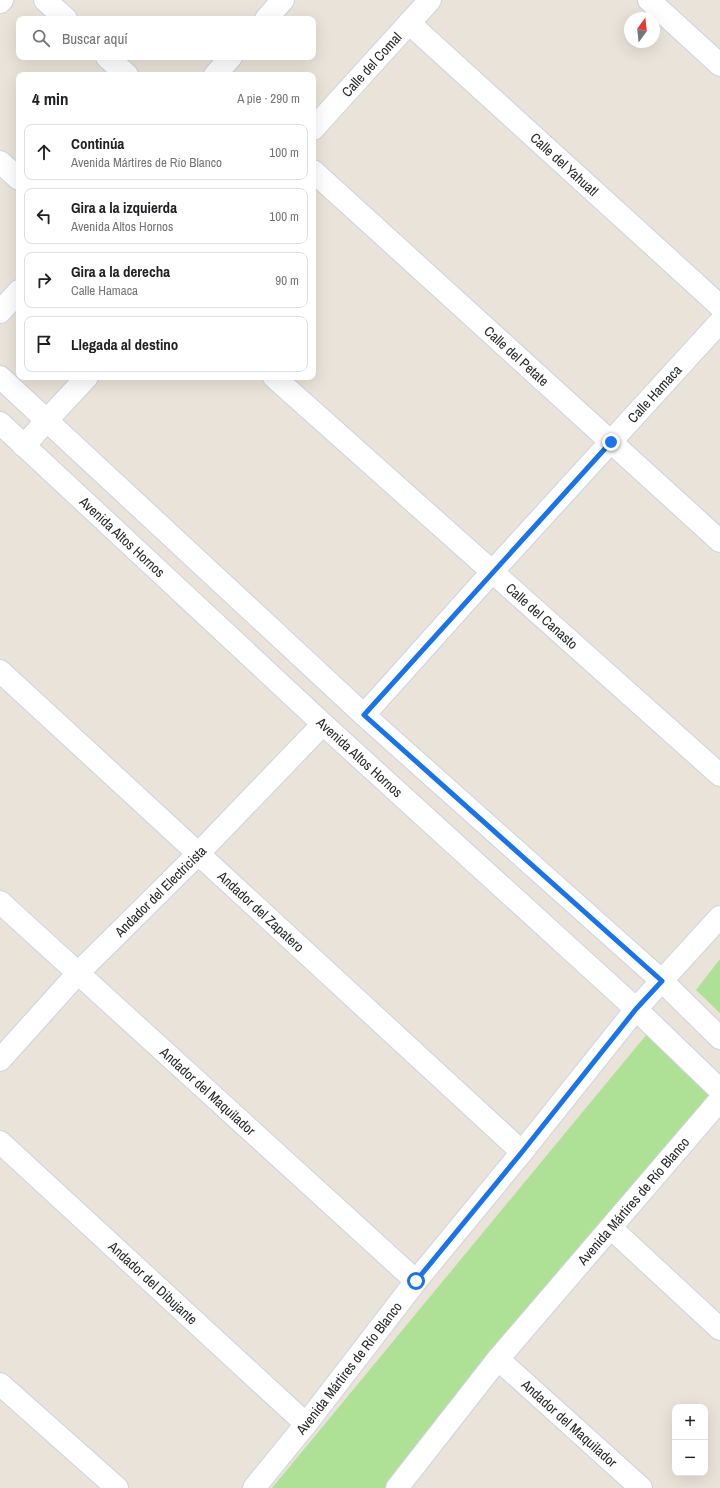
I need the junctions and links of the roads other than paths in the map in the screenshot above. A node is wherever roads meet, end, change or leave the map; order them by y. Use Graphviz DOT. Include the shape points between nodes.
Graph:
graph roads {
  1 [pos="45,0"];
  2 [pos="430,0"];
  3 [pos="649,0"];
  4 [pos="63,16"];
  5 [pos="409,23"];
  6 [pos="110,60"];
  7 [pos="228,60"];
  8 [pos="720,66"];
  9 [pos="124,72"];
  10 [pos="218,72"];
  11 [pos="316,126"];
  12 [pos="0,162"];
  13 [pos="316,174"];
  14 [pos="16,176"];
  15 [pos="16,294"];
  16 [pos="720,306"];
  17 [pos="0,312"];
  18 [pos="720,322"];
  19 [pos="0,377"];
  20 [pos="84,380"];
  21 [pos="277,380"];
  22 [pos="47,420"];
  23 [pos="0,423"];
  24 [pos="611,442"];
  25 [pos="24,446"];
  26 [pos="720,541"];
  27 [pos="492,572"];
  28 [pos="0,671"];
  29 [pos="364,715"];
  30 [pos="323,724"];
  31 [pos="720,775"];
  32 [pos="198,854"];
  33 [pos="0,902"];
  34 [pos="720,917"];
  35 [pos="78,973"];
  36 [pos="662,981"];
  37 [pos="636,1009"];
  38 [pos="720,1038"];
  39 [pos="0,1060"];
  40 [pos="720,1090"];
  41 [pos="720,1100"];
  42 [pos="0,1142"];
  43 [pos="522,1152"];
  44 [pos="611,1228"];
  45 [pos="416,1281"];
  46 [pos="720,1329"];
  47 [pos="498,1359"];
  48 [pos="0,1384"];
  49 [pos="306,1424"];
  50 [pos="116,1488"];
  51 [pos="254,1488"];
  52 [pos="397,1488"];
  53 [pos="641,1488"];
  1 -- 4 [label="street"];
  2 -- 5 [label="street, Calle del Comal"];
  3 -- 8 [label="street"];
  5 -- 11 [label="street, Calle del Comal"];
  5 -- 16 [label="street, Calle del Yahuatl"];
  6 -- 9 [label="street"];
  7 -- 10 [label="street"];
  12 -- 14 [label="street"];
  13 -- 24 [label="street, Calle del Petate"];
  15 -- 17 [label="street"];
  18 -- 24 [label="street, Calle Hamaca"];
  19 -- 22 [label="street"];
  20 -- 22 [label="street"];
  21 -- 27 [label="street, Calle del Canasto"];
  22 -- 25 [label="street"];
  22 -- 29 [label="street"];
  23 -- 25 [label="street, Avenida Altos Hornos"];
  24 -- 26 [label="street, Calle del Petate"];
  24 -- 27 [label="street, Calle Hamaca"];
  25 -- 30 [label="street, Avenida Altos Hornos"];
  27 -- 29 [label="street, Calle Hamaca"];
  27 -- 31 [label="street, Calle del Canasto"];
  28 -- 32 [label="street, Andador del Zapatero"];
  29 -- 36 [label="street"];
  30 -- 32 [label="street, Andador del Electricista"];
  30 -- 37 [label="street, Avenida Altos Hornos"];
  32 -- 35 [label="street, Andador del Electricista"];
  32 -- 43 [label="street, Andador del Zapatero"];
  33 -- 35 [label="street, Andador del Maquilador"];
  34 -- 36 [label="street, Avenida Mártires de Río Blanco"];
  35 -- 39 [label="street, Andador del Electricista"];
  35 -- 45 [label="street, Andador del Maquilador"];
  36 -- 37 [label="street, Avenida Mártires de Río Blanco"];
  36 -- 38 [label="street"];
  37 -- 40 [label="street, Avenida Altos Hornos"];
  37 -- 43 [label="street, Avenida Mártires de Río Blanco"];
  41 -- 44 [label="street, Avenida Mártires de Río Blanco"];
  42 -- 49 [label="street, Andador del Dibujante"];
  43 -- 45 [label="street, Avenida Mártires de Río Blanco"];
  44 -- 46 [label="street"];
  44 -- 47 [label="street, Avenida Mártires de Río Blanco"];
  45 -- 49 [label="street, Avenida Mártires de Río Blanco"];
  47 -- 52 [label="street, Avenida Mártires de Río Blanco"];
  47 -- 53 [label="street, Andador del Maquilador"];
  48 -- 50 [label="street"];
  49 -- 51 [label="street, Avenida Mártires de Río Blanco"];
}
